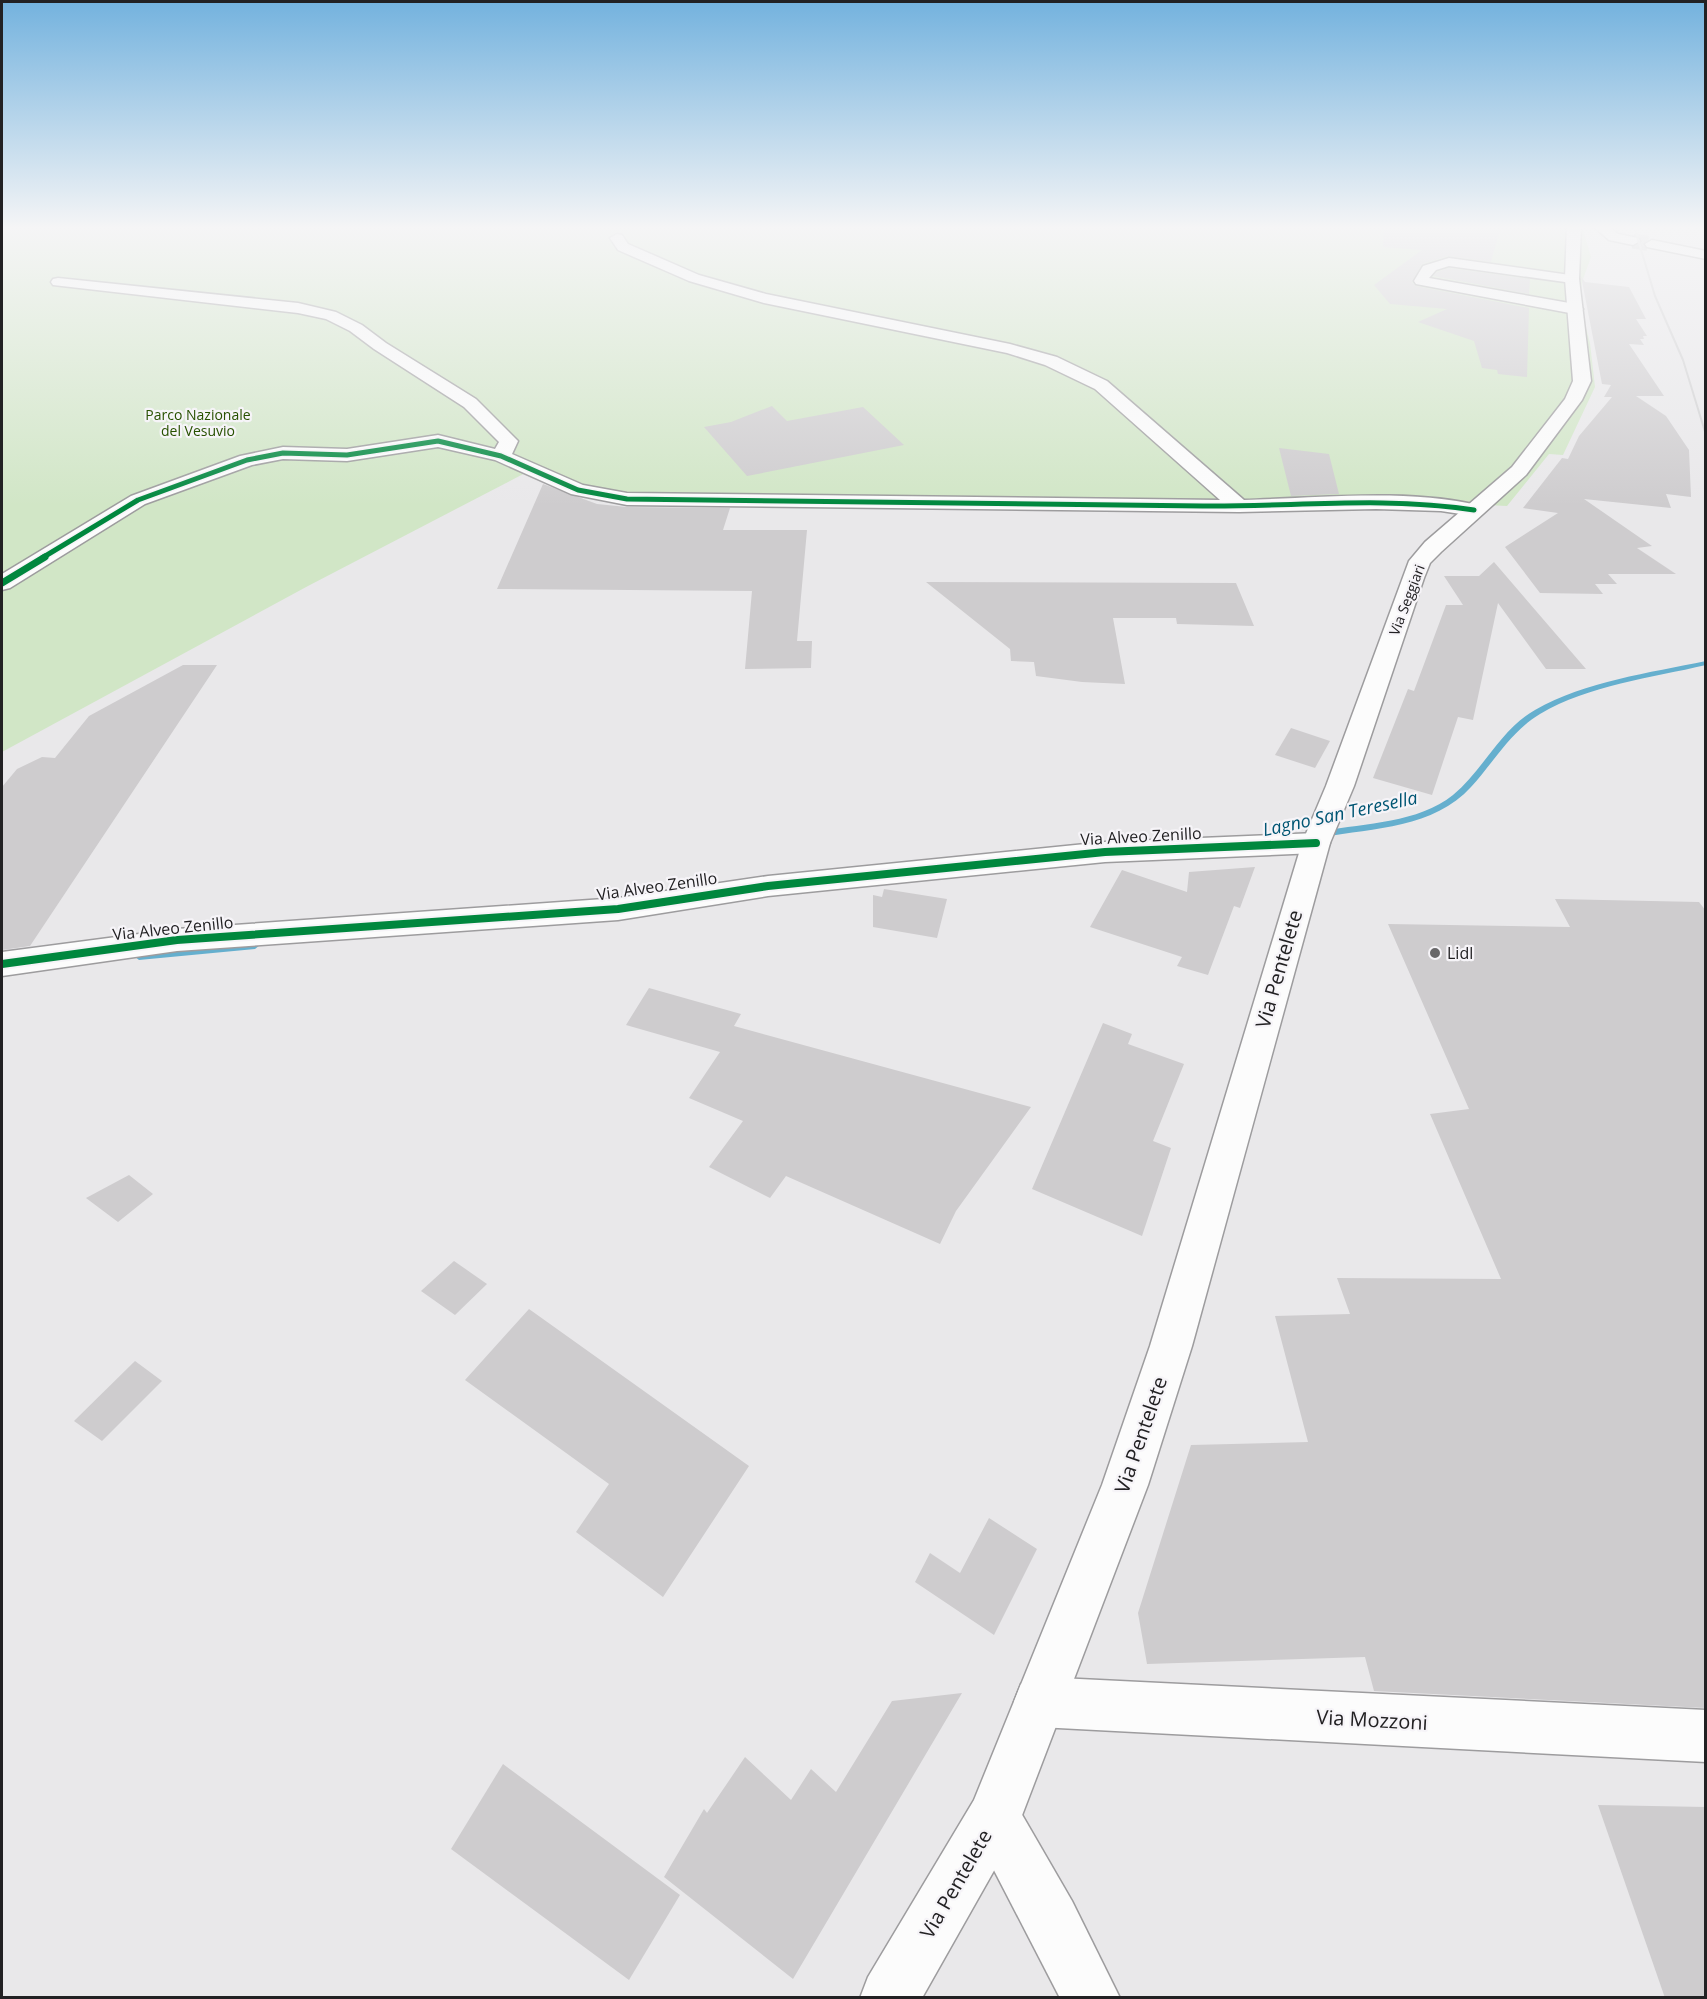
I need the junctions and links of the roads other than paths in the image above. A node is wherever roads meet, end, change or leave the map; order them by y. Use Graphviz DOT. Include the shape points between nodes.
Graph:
graph roads {
  1 [pos="340,319"];
  2 [pos="867,319"];
  3 [pos="1576,319"];
  4 [pos="501,456"];
  5 [pos="1239,506"];
  6 [pos="1474,510"];
  7 [pos="2,583"];
  8 [pos="1316,843"];
  9 [pos="2,964"];
  10 [pos="1039,1702"];
  11 [pos="1706,1736"];
  12 [pos="994,1818"];
  13 [pos="889,1998"];
  14 [pos="1091,1998"];
  1 -- 4 [label="street" via="470,403 509,441"];
  2 -- 5 [label="street" via="1010,349 1051,361 1101,385"];
  3 -- 6 [label="street, Via Seggiari" via="1582,381 1573,399 1519,471"];
  4 -- 5 [label="street" via="578,490 627,499"];
  4 -- 7 [label="street" via="438,441 347,455 283,453 247,460 138,500"];
  5 -- 6 [label="street" via="1376,503"];
  6 -- 8 [label="street, Via Seggiari" via="1420,561"];
  8 -- 9 [label="street, Via Alveo Zenillo" via="1105,852 768,886 618,909 177,940"];
  8 -- 10 [label="street, Via Pentelete" via="1171,1346 1125,1485"];
  10 -- 11 [label="street, Via Mozzoni"];
  10 -- 12 [label="street, Via Pentelete"];
  12 -- 13 [label="street, Via Pentelete"];
  12 -- 14 [label="street"];
}
